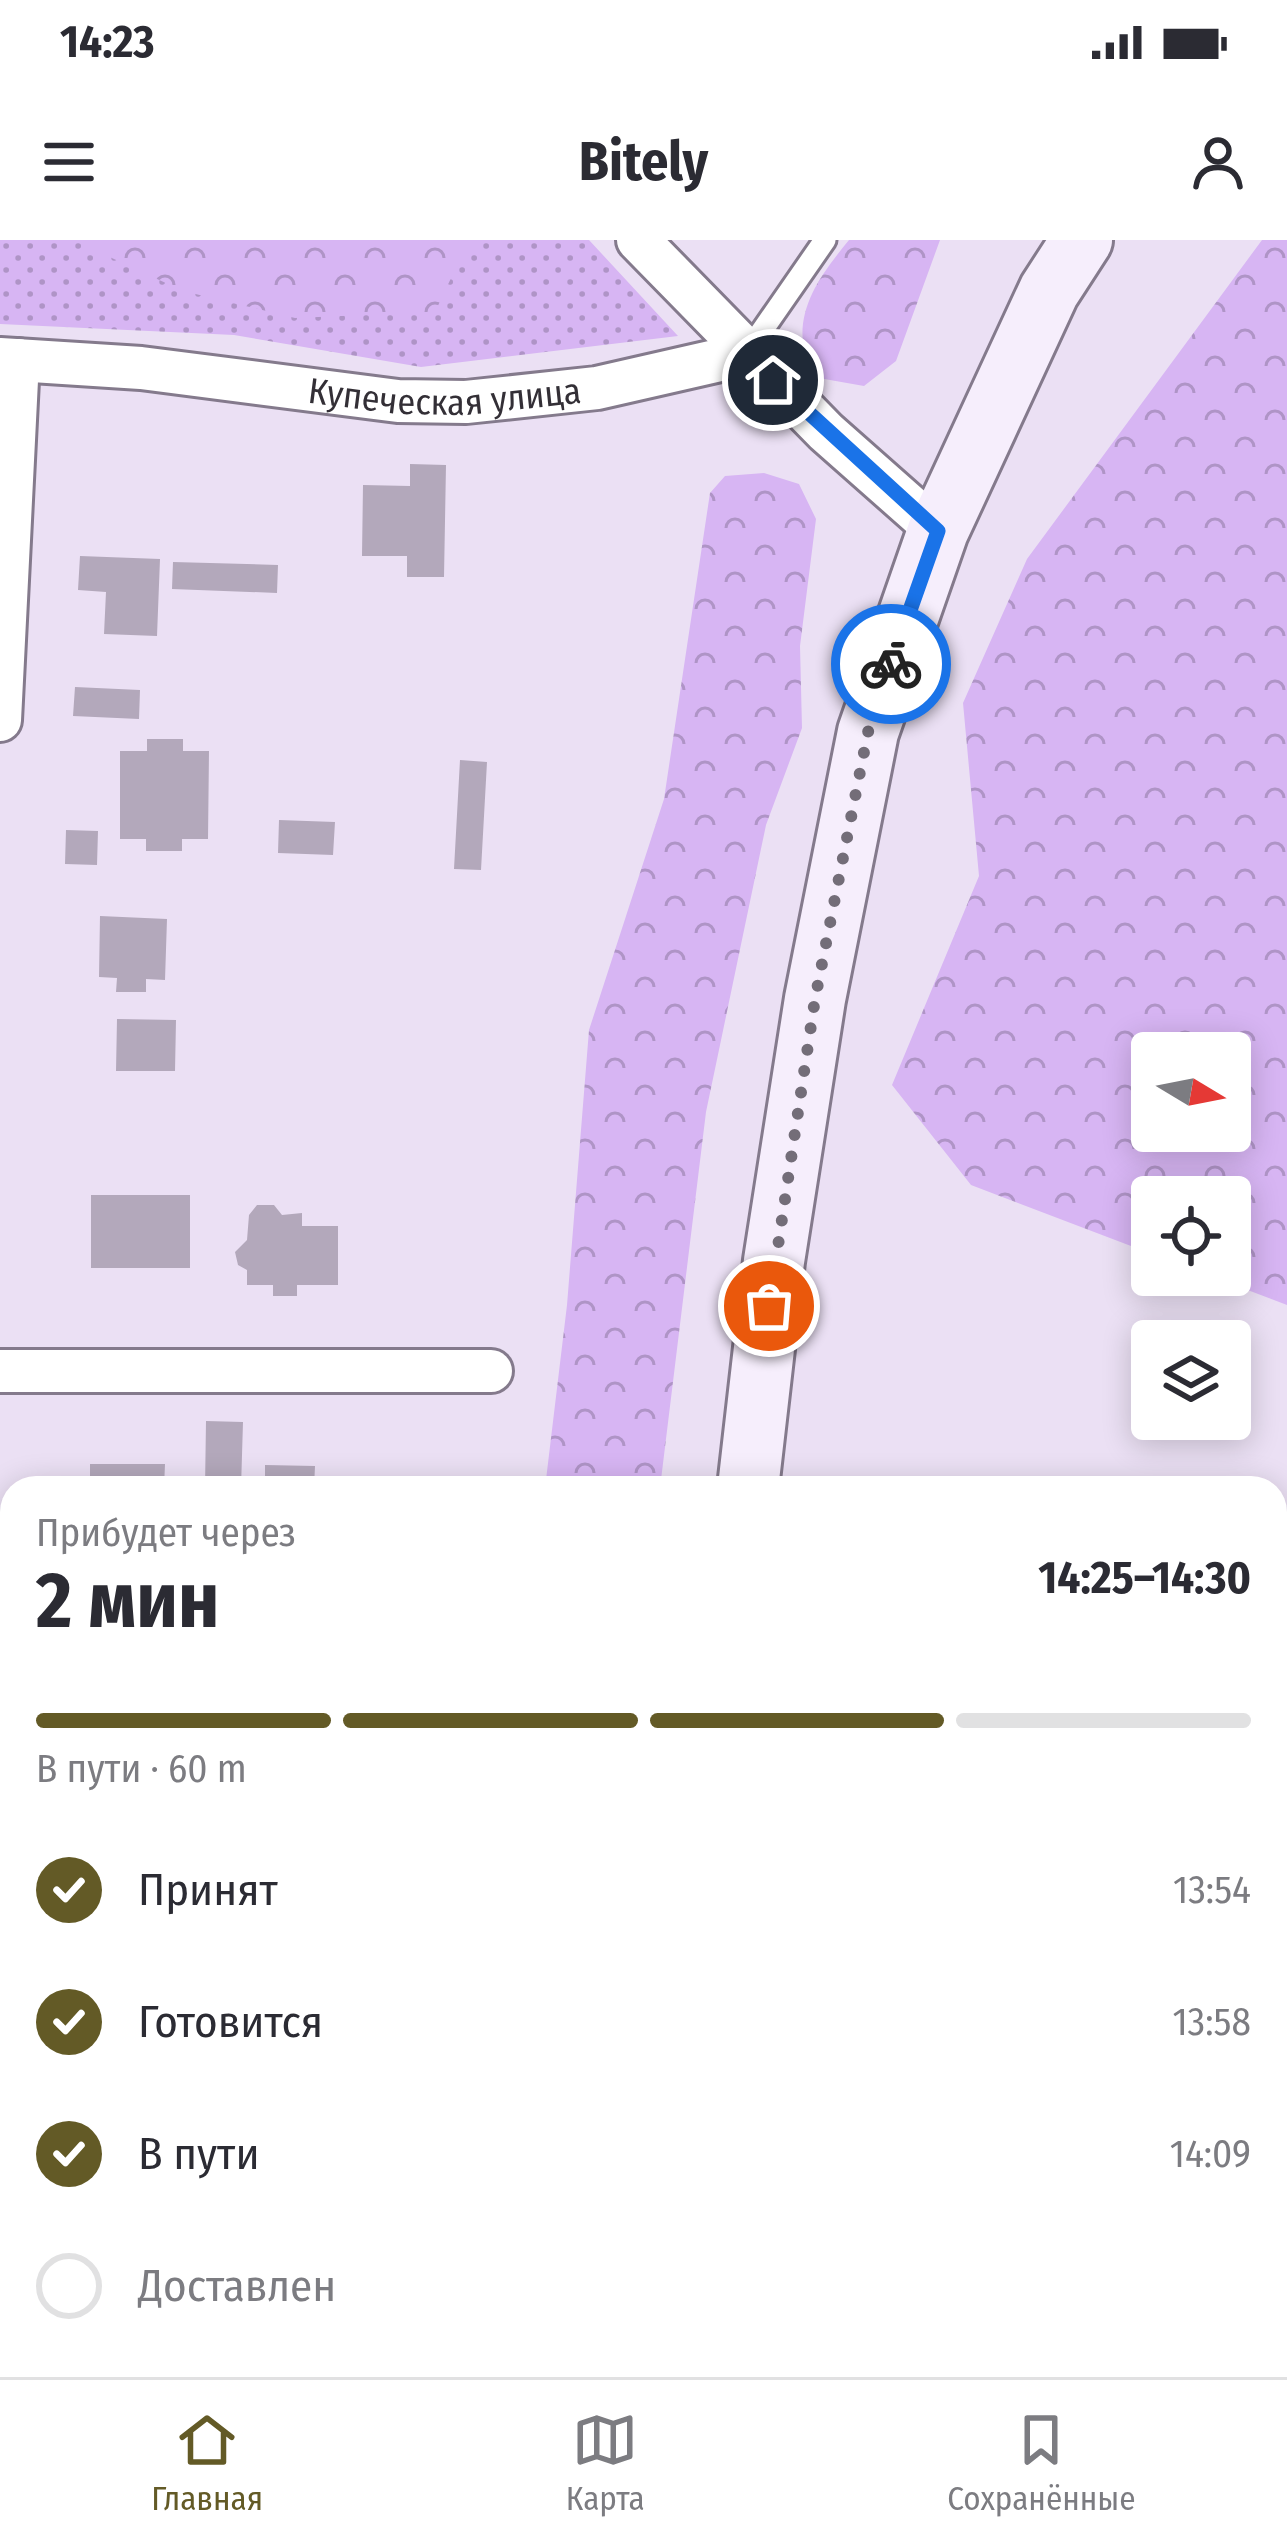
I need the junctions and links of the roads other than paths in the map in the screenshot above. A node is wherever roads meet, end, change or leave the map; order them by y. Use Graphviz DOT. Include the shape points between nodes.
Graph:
graph roads {
  1 [pos="638,240"];
  2 [pos="825,240"];
  3 [pos="1082,240"];
  4 [pos="746,354"];
  5 [pos="9,359"];
  6 [pos="938,531"];
  7 [pos="0,720"];
  8 [pos="0,1371"];
  9 [pos="491,1371"];
  10 [pos="749,1476"];
  1 -- 4 [label="street"];
  2 -- 4 [label="lane"];
  3 -- 6 [label="street" via="1048,291"];
  4 -- 5 [label="street, Купеческая улица" via="597,388 466,402"];
  4 -- 6 [label="street"];
  5 -- 7 [label="street"];
  6 -- 10 [label="street" via="868,732 812,1021"];
  8 -- 9 [label="street"];
}
